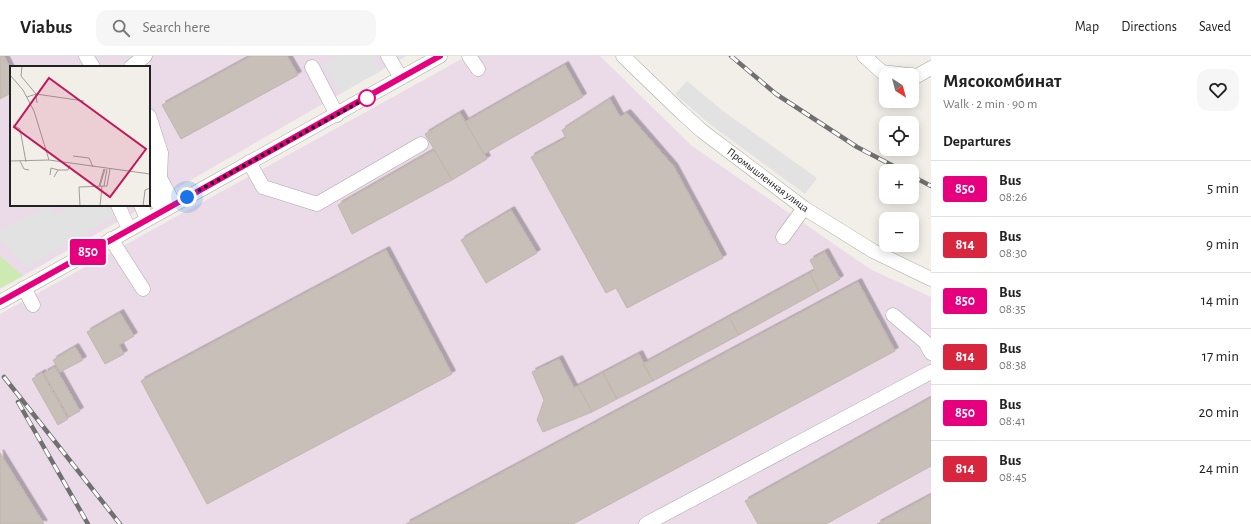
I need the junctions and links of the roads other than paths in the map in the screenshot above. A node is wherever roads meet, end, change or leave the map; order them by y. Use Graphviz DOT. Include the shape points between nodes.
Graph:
graph roads {
  1 [pos="86,56"];
  2 [pos="145,56"];
  3 [pos="388,56"];
  4 [pos="440,56"];
  5 [pos="469,56"];
  6 [pos="623,56"];
  7 [pos="864,56"];
  8 [pos="92,66"];
  9 [pos="132,66"];
  10 [pos="312,67"];
  11 [pos="931,68"];
  12 [pos="879,69"];
  13 [pos="478,70"];
  14 [pos="919,75"];
  15 [pos="401,78"];
  16 [pos="337,114"];
  17 [pos="150,119"];
  18 [pos="421,144"];
  19 [pos="249,162"];
  20 [pos="150,186"];
  21 [pos="119,206"];
  22 [pos="129,206"];
  23 [pos="141,206"];
  24 [pos="168,207"];
  25 [pos="804,208"];
  26 [pos="138,224"];
  27 [pos="783,238"];
  28 [pos="112,239"];
  29 [pos="931,279"];
  30 [pos="24,288"];
  31 [pos="142,289"];
  32 [pos="0,302"];
  33 [pos="32,305"];
  34 [pos="893,316"];
  35 [pos="931,353"];
  36 [pos="931,372"];
  37 [pos="646,524"];
  1 -- 8 [label="street"];
  2 -- 9 [label="street"];
  3 -- 15 [label="street"];
  4 -- 15 [label="street"];
  5 -- 13 [label="street"];
  6 -- 25 [label="street, Промышленная улица" via="702,131"];
  7 -- 12 [label="street"];
  10 -- 16 [label="street"];
  11 -- 14 [label="street"];
  15 -- 16 [label="street"];
  16 -- 19 [label="street"];
  17 -- 24 [label="street" via="161,153 160,178"];
  18 -- 19 [label="street" via="317,204 263,187"];
  19 -- 24 [label="street"];
  20 -- 24 [label="street"];
  21 -- 26 [label="street"];
  22 -- 26 [label="street"];
  23 -- 26 [label="street"];
  24 -- 26 [label="street"];
  25 -- 27 [label="street"];
  25 -- 29 [label="street, Промышленная улица" via="873,251"];
  26 -- 28 [label="street"];
  28 -- 30 [label="street"];
  28 -- 31 [label="street"];
  30 -- 32 [label="street"];
  30 -- 33 [label="street"];
  34 -- 35 [label="street" via="925,342"];
  36 -- 37 [label="street"];
}
